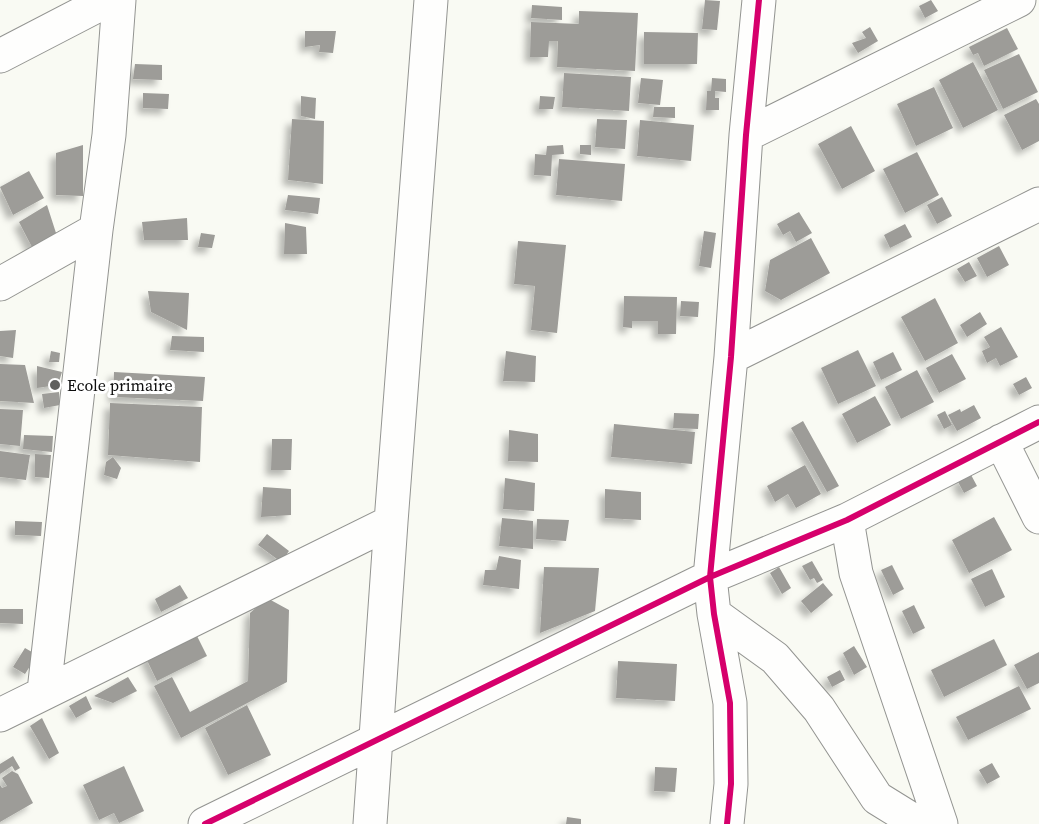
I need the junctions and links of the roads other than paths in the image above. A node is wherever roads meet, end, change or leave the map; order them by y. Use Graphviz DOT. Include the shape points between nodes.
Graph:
graph roads {
  1 [pos="108,0"];
  2 [pos="118,0"];
  3 [pos="431,0"];
  4 [pos="759,0"];
  5 [pos="1019,0"];
  6 [pos="0,56"];
  7 [pos="746,135"];
  8 [pos="1039,204"];
  9 [pos="96,230"];
  10 [pos="0,284"];
  11 [pos="731,357"];
  12 [pos="1039,422"];
  13 [pos="1000,441"];
  14 [pos="1039,517"];
  15 [pos="847,520"];
  16 [pos="391,522"];
  17 [pos="710,577"];
  18 [pos="714,614"];
  19 [pos="44,692"];
  20 [pos="0,715"];
  21 [pos="375,741"];
  22 [pos="205,824"];
  23 [pos="370,824"];
  24 [pos="727,824"];
  25 [pos="919,824"];
  26 [pos="941,824"];
  1 -- 6 [label="street"];
  2 -- 9 [label="street" via="109,135"];
  3 -- 16 [label="street"];
  4 -- 7 [label="street"];
  5 -- 7 [label="street"];
  7 -- 11 [label="street"];
  8 -- 11 [label="street"];
  9 -- 10 [label="street"];
  9 -- 19 [label="street"];
  11 -- 17 [label="street"];
  12 -- 13 [label="street"];
  13 -- 14 [label="street"];
  13 -- 15 [label="street"];
  15 -- 17 [label="street"];
  15 -- 26 [label="street" via="856,573"];
  16 -- 19 [label="street"];
  16 -- 21 [label="street"];
  17 -- 18 [label="street"];
  17 -- 21 [label="street"];
  18 -- 24 [label="street" via="730,703"];
  18 -- 25 [label="street" via="776,658 819,709 877,798"];
  19 -- 20 [label="street"];
  21 -- 22 [label="street"];
  21 -- 23 [label="street"];
}
